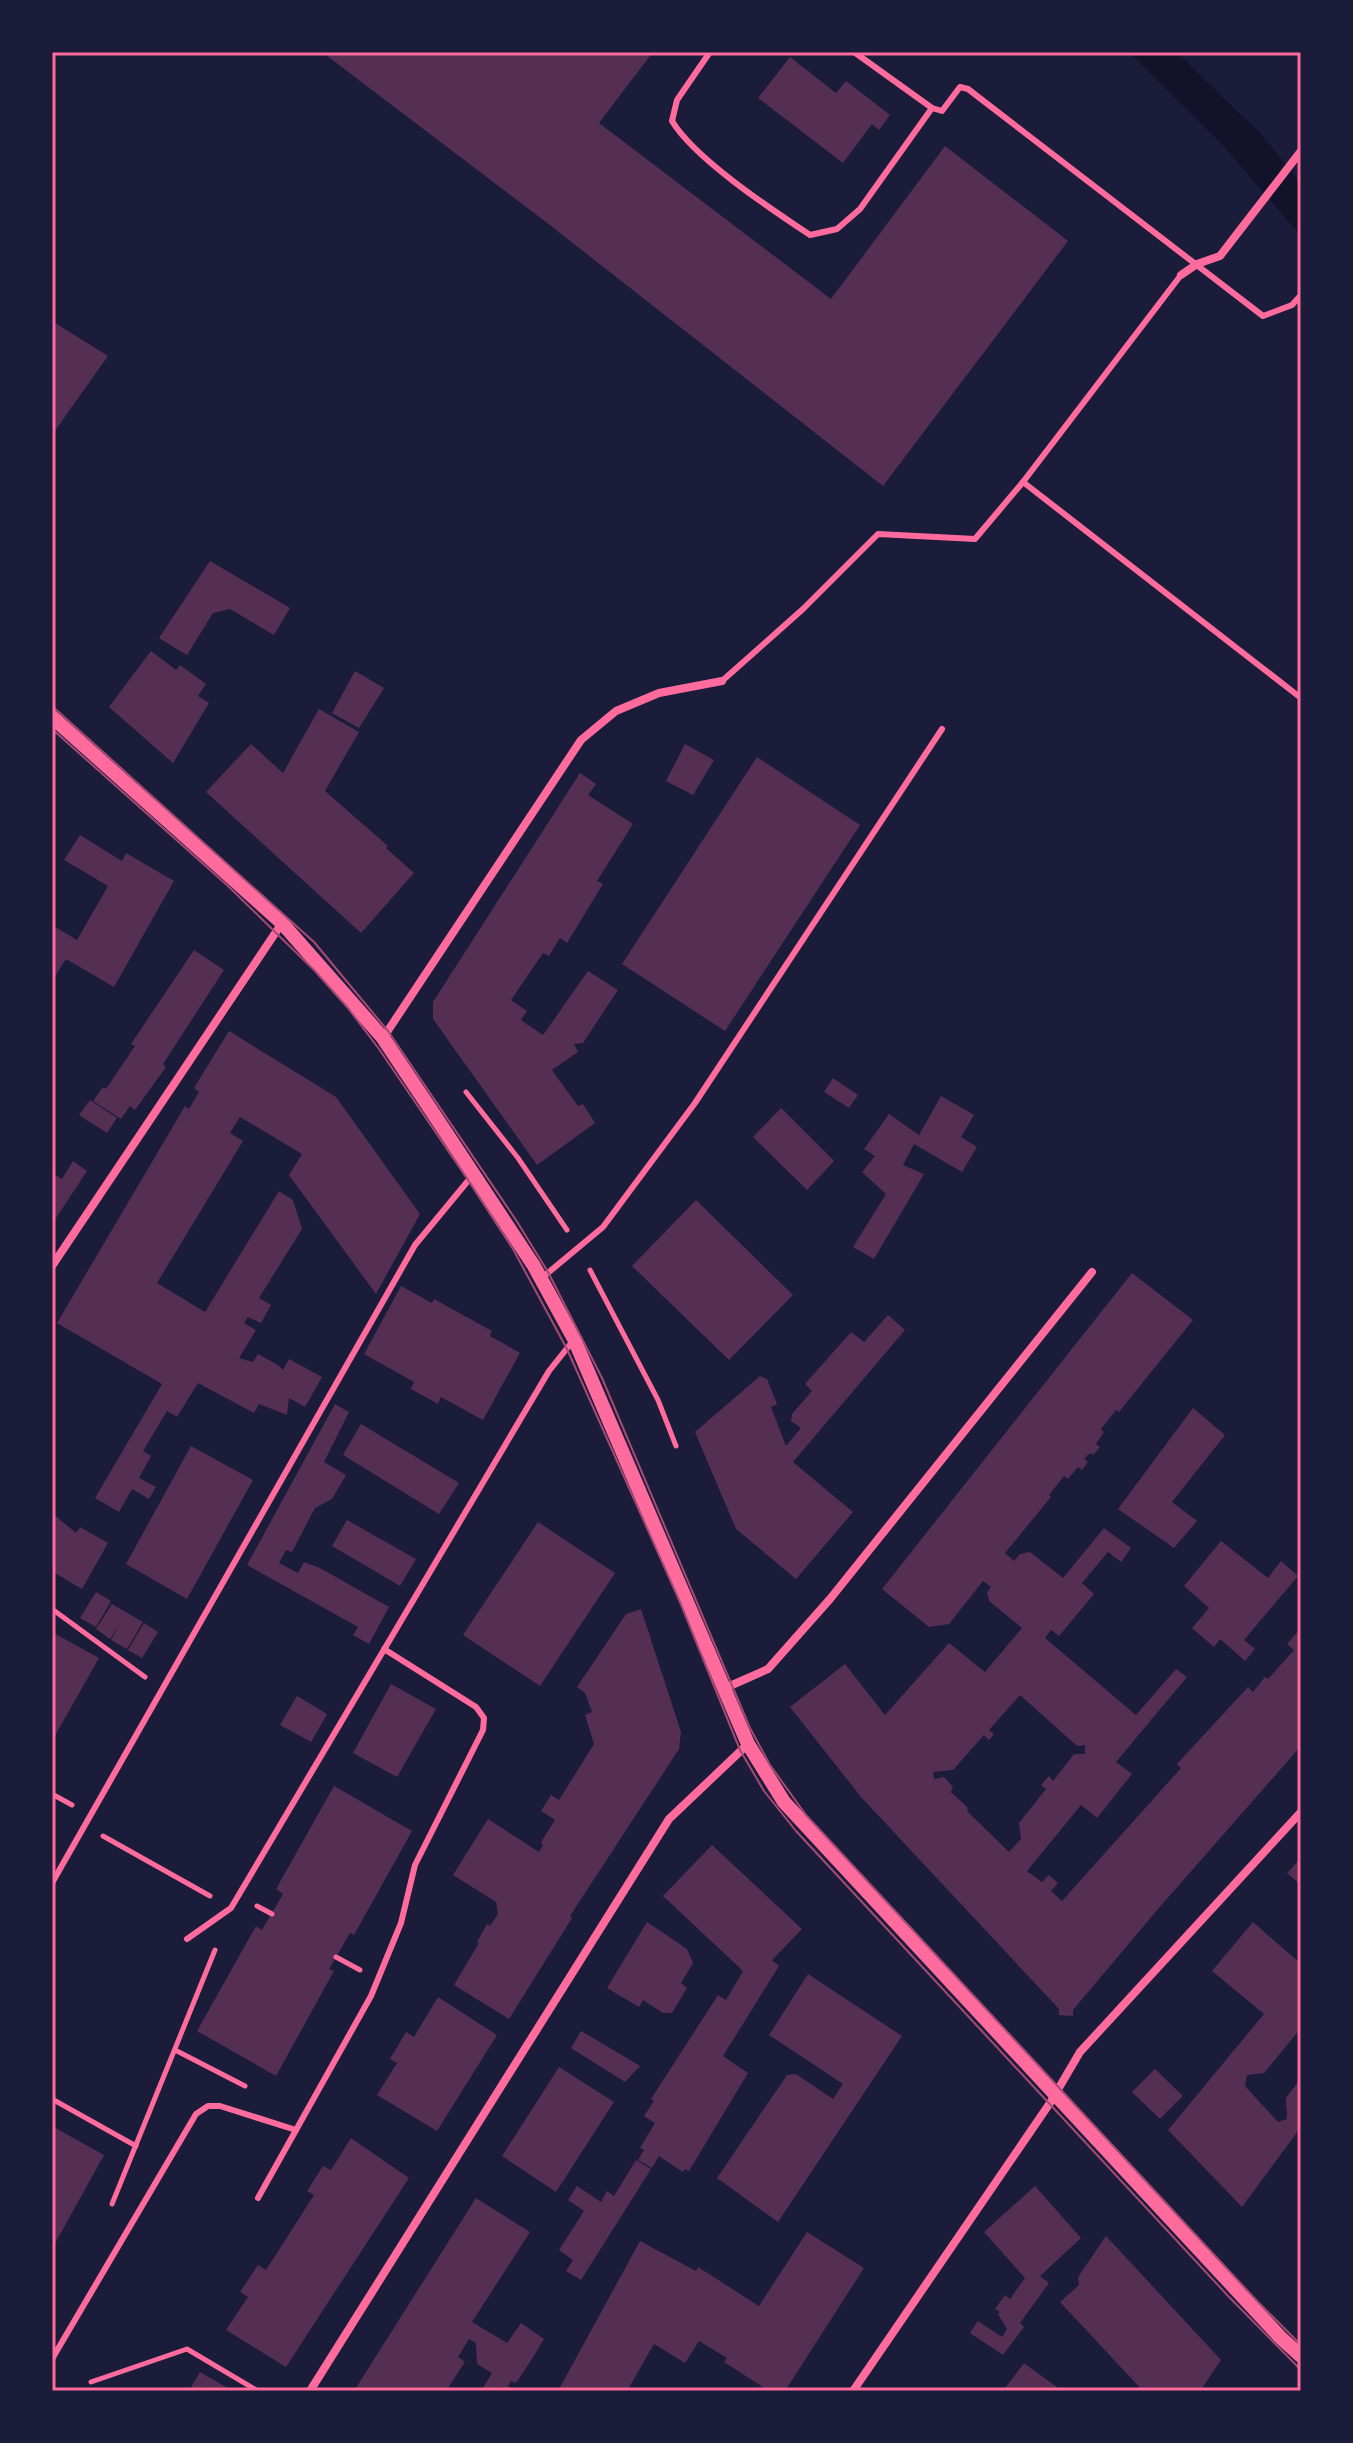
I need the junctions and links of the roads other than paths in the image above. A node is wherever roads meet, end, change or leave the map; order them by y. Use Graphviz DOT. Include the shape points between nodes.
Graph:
graph roads {
  1 [pos="710,52"];
  2 [pos="854,52"];
  3 [pos="932,108"];
  4 [pos="1301,151"];
  5 [pos="1197,264"];
  6 [pos="1181,275"];
  7 [pos="1301,295"];
  8 [pos="1023,482"];
  9 [pos="722,681"];
  10 [pos="1301,698"];
  11 [pos="52,717"];
  12 [pos="942,729"];
  13 [pos="282,923"];
  14 [pos="383,1038"];
  15 [pos="474,1173"];
  16 [pos="52,1266"];
  17 [pos="1092,1272"];
  18 [pos="541,1278"];
  19 [pos="574,1339"];
  20 [pos="384,1649"];
  21 [pos="723,1689"];
  22 [pos="748,1744"];
  23 [pos="1301,1812"];
  24 [pos="52,1883"];
  25 [pos="187,1939"];
  26 [pos="1055,2095"];
  27 [pos="296,2130"];
  28 [pos="258,2198"];
  29 [pos="1301,2356"];
  30 [pos="52,2359"];
  31 [pos="310,2391"];
  32 [pos="853,2391"];
  1 -- 3 [label="lane" via="677,100 672,121 683,139 810,235 837,229 860,209"];
  2 -- 3 [label="lane"];
  3 -- 5 [label="lane" via="942,111 960,87 968,89"];
  4 -- 5 [label="street" via="1220,256"];
  5 -- 6 [label="street"];
  5 -- 7 [label="lane" via="1263,316 1292,305"];
  6 -- 8 [label="lane"];
  8 -- 9 [label="lane" via="975,539 878,534"];
  8 -- 10 [label="lane"];
  9 -- 14 [label="street" via="659,693 616,711 581,740"];
  11 -- 13 [label="street"];
  12 -- 18 [label="lane" via="695,1103 603,1227"];
  13 -- 14 [label="street"];
  13 -- 16 [label="street"];
  14 -- 15 [label="street"];
  15 -- 18 [label="street"];
  15 -- 24 [label="lane" via="415,1245"];
  17 -- 21 [label="street" via="820,1611 768,1669"];
  18 -- 19 [label="street"];
  19 -- 20 [label="lane" via="549,1371"];
  19 -- 21 [label="street"];
  20 -- 25 [label="lane" via="231,1908"];
  20 -- 27 [label="lane" via="476,1707 484,1718 483,1730 415,1865 401,1923 371,1996"];
  21 -- 22 [label="street"];
  22 -- 26 [label="street" via="784,1802"];
  22 -- 31 [label="street" via="669,1819"];
  23 -- 26 [label="street" via="1080,2052"];
  26 -- 29 [label="street"];
  26 -- 32 [label="street"];
  27 -- 28 [label="lane"];
  27 -- 30 [label="lane" via="220,2106 196,2114"];
}
